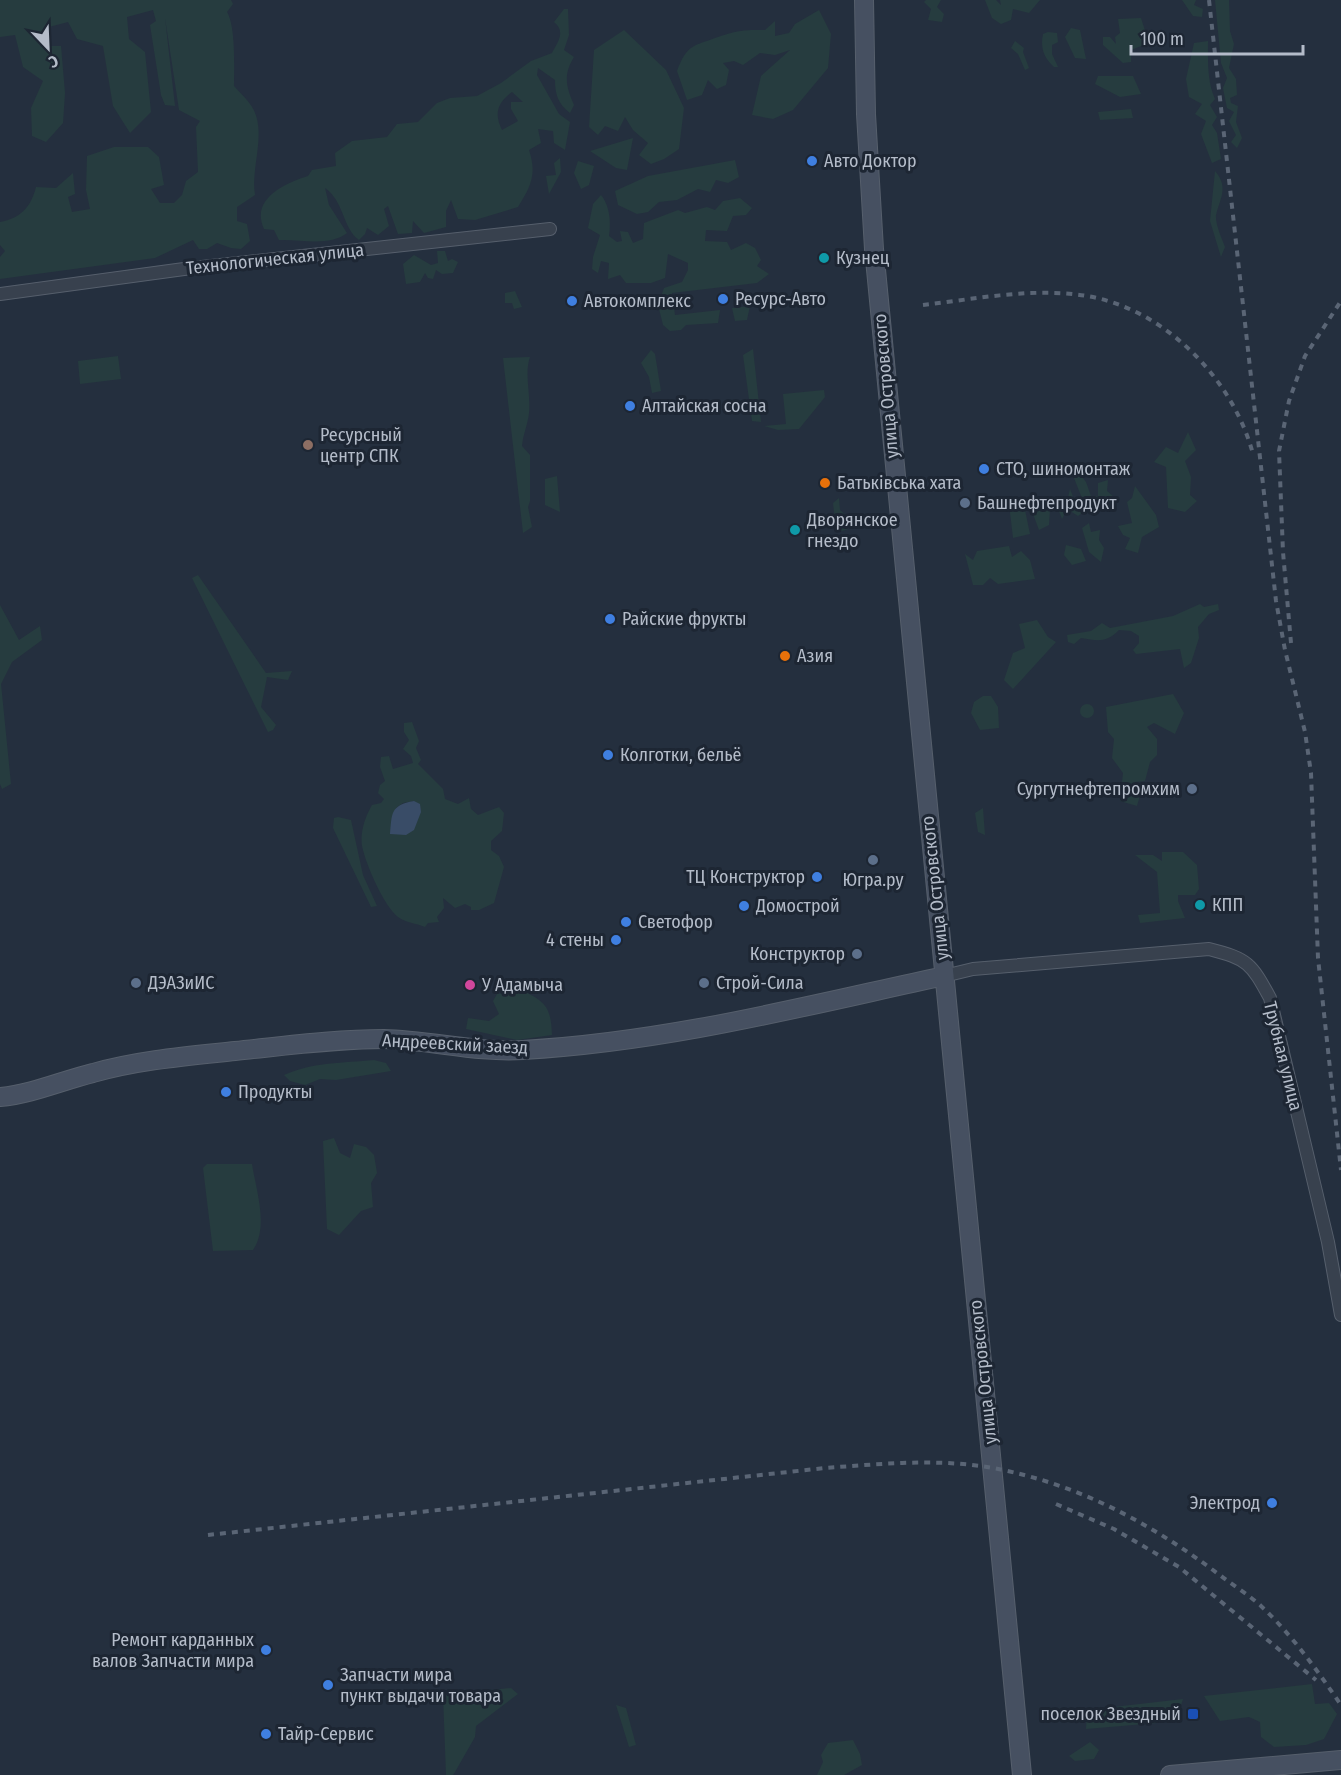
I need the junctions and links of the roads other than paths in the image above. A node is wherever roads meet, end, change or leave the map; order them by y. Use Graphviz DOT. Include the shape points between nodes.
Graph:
graph roads {
  1 [pos="864,0"];
  2 [pos="550,229"];
  3 [pos="0,294"];
  4 [pos="945,976"];
  5 [pos="0,1097"];
  6 [pos="1341,1315"];
  7 [pos="1341,1760"];
  8 [pos="1022,1775"];
  9 [pos="1170,1775"];
  1 -- 4 [label="main road, улица Островского" via="874,249"];
  2 -- 3 [label="street, Технологическая улица" via="184,269"];
  4 -- 5 [label="main road, Андреевский заезд" via="700,1029 618,1042 521,1050 386,1039 348,1041 136,1063"];
  4 -- 6 [label="street, Трубная улица" via="973,969 1209,949 1238,956 1254,968 1270,998 1328,1242"];
  4 -- 8 [label="main road, улица Островского"];
  7 -- 9 [label="main road"];
}
